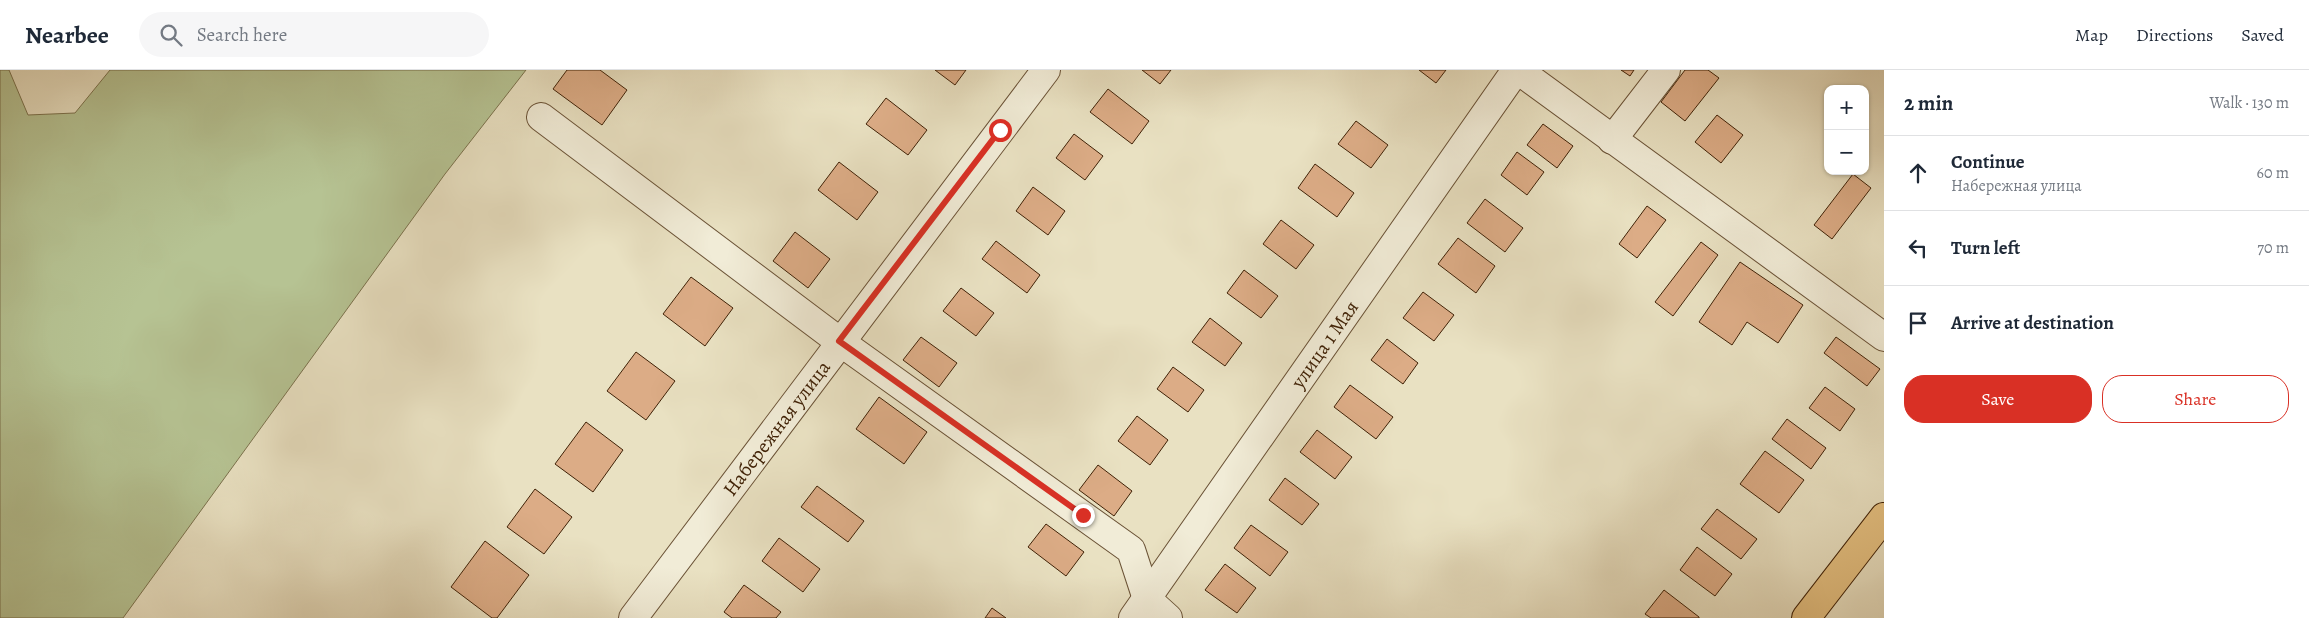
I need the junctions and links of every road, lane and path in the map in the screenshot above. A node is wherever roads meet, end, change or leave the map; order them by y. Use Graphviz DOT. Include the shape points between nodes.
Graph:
graph roads {
  1 [pos="1046,70"];
  2 [pos="1517,70"];
  3 [pos="1666,70"];
  4 [pos="541,117"];
  5 [pos="1612,140"];
  6 [pos="1884,336"];
  7 [pos="839,341"];
  8 [pos="1884,517"];
  9 [pos="1140,608"];
  10 [pos="633,618"];
  11 [pos="1168,618"];
  12 [pos="1806,618"];
  1 -- 7 [label="street, Набережная улица"];
  2 -- 5 [label="street"];
  2 -- 9 [label="street, улица 1 Мая"];
  3 -- 5 [label="street"];
  4 -- 7 [label="street"];
  5 -- 6 [label="street"];
  7 -- 9 [label="street" via="1131,550"];
  7 -- 10 [label="street, Набережная улица"];
  8 -- 12 [label="main road"];
  9 -- 11 [label="street"];
}
